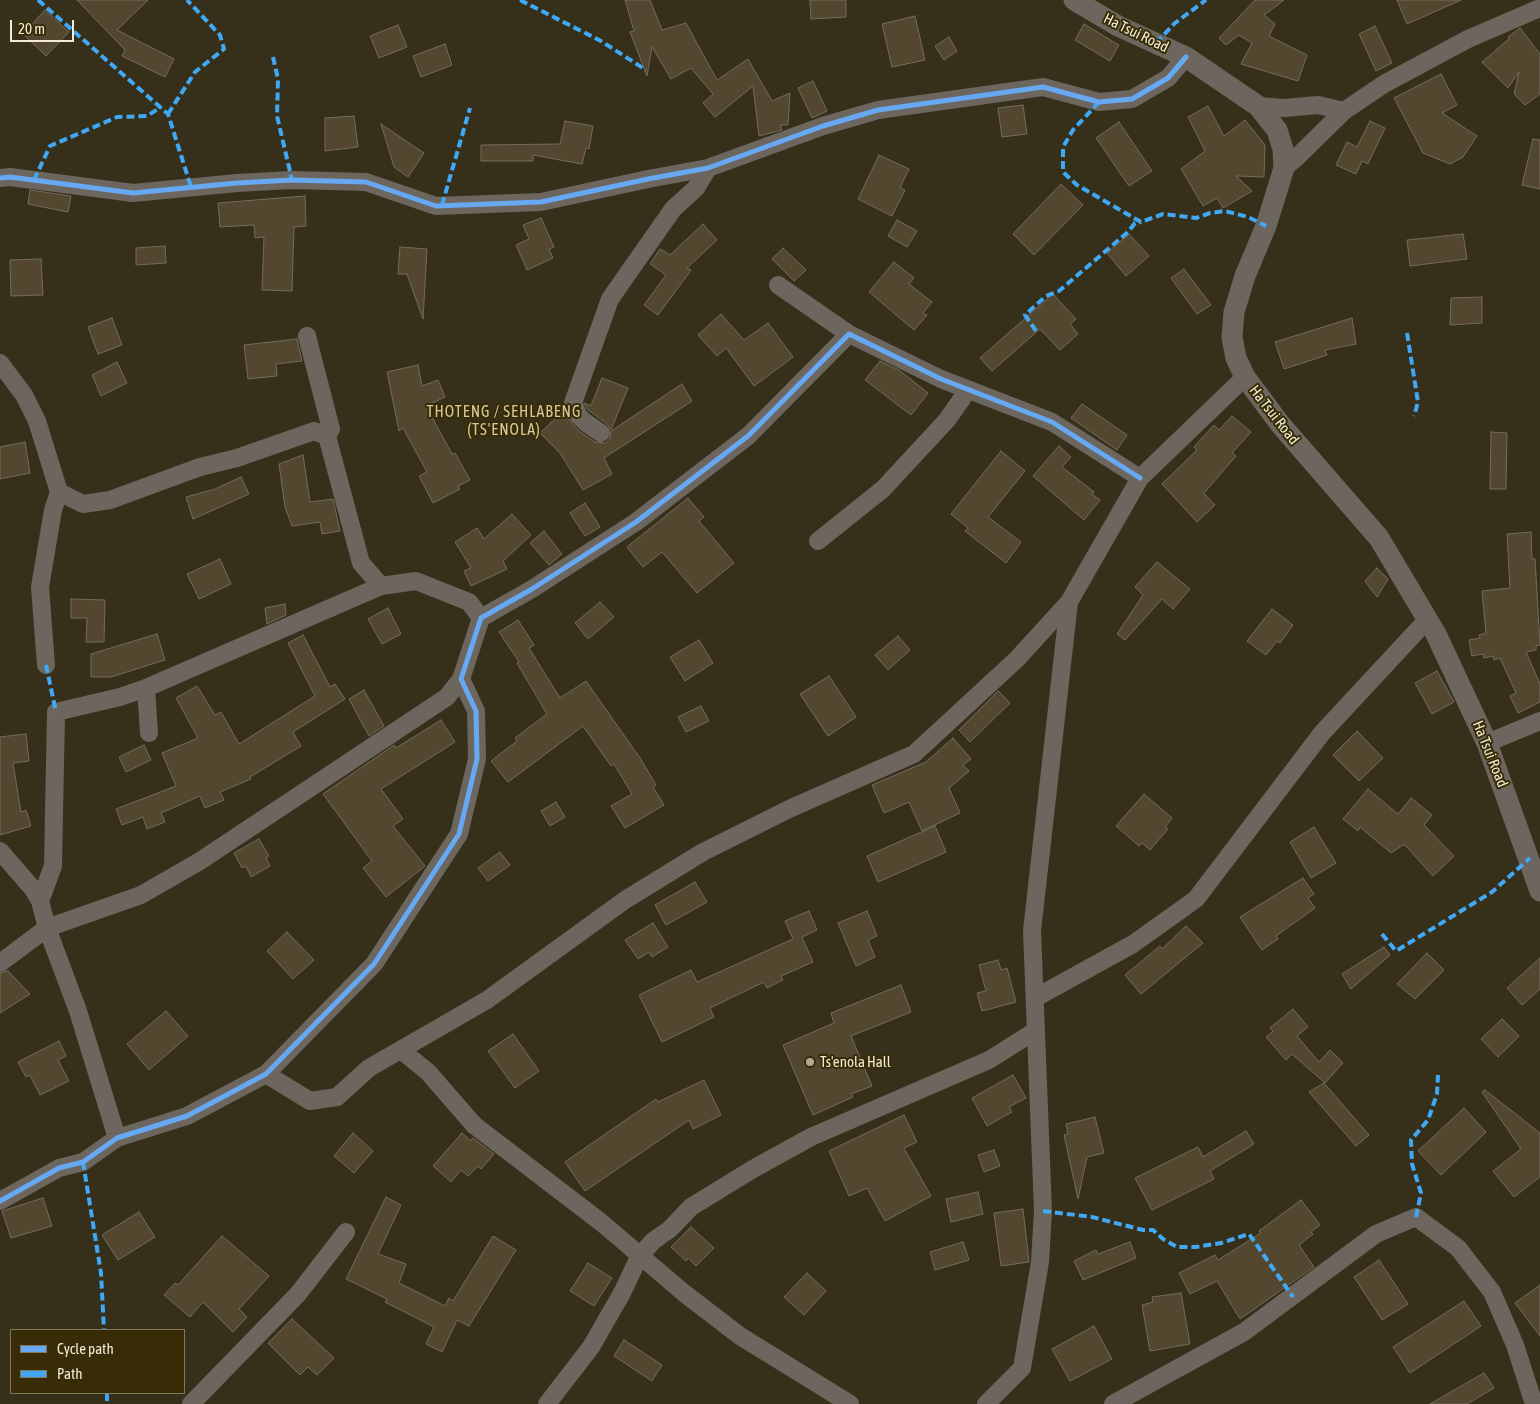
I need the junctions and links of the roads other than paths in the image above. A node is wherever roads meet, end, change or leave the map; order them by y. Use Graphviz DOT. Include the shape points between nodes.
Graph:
graph roads {
  1 [pos="1074,0"];
  2 [pos="1540,8"];
  3 [pos="1186,57"];
  4 [pos="1258,106"];
  5 [pos="1344,111"];
  6 [pos="708,168"];
  7 [pos="1284,168"];
  8 [pos="0,178"];
  9 [pos="778,285"];
  10 [pos="849,334"];
  11 [pos="307,336"];
  12 [pos="0,363"];
  13 [pos="1245,377"];
  14 [pos="968,390"];
  15 [pos="601,433"];
  16 [pos="327,436"];
  17 [pos="1140,478"];
  18 [pos="59,492"];
  19 [pos="818,541"];
  20 [pos="381,586"];
  21 [pos="1070,602"];
  22 [pos="481,618"];
  23 [pos="1428,620"];
  24 [pos="46,665"];
  25 [pos="461,679"];
  26 [pos="146,688"];
  27 [pos="1540,721"];
  28 [pos="149,733"];
  29 [pos="1487,743"];
  30 [pos="0,851"];
  31 [pos="1540,891"];
  32 [pos="40,901"];
  33 [pos="47,928"];
  34 [pos="0,963"];
  35 [pos="1035,998"];
  36 [pos="1035,1032"];
  37 [pos="402,1050"];
  38 [pos="266,1074"];
  39 [pos="117,1138"];
  40 [pos="0,1201"];
  41 [pos="346,1232"];
  42 [pos="639,1257"];
  43 [pos="191,1404"];
  44 [pos="547,1404"];
  45 [pos="850,1404"];
  46 [pos="986,1404"];
  47 [pos="1113,1404"];
  48 [pos="1534,1404"];
  1 -- 3 [label="street, Ha Tsui Road" via="1118,26"];
  2 -- 5 [label="street" via="1468,39 1384,84"];
  3 -- 4 [label="street, Ha Tsui Road"];
  3 -- 6 [label="street" via="1168,78 1132,99 1098,102 1043,87 878,110 823,126"];
  4 -- 5 [label="street" via="1318,105"];
  4 -- 7 [label="street, Ha Tsui Road" via="1277,130"];
  5 -- 7 [label="street"];
  6 -- 8 [label="street" via="541,202 436,206 366,182 292,180 133,193 10,176"];
  6 -- 15 [label="street" via="696,188 673,209 610,299 574,403 582,418"];
  7 -- 13 [label="street, Ha Tsui Road" via="1234,312 1232,337 1236,358"];
  9 -- 10 [label="street"];
  10 -- 14 [label="street"];
  10 -- 22 [label="street" via="748,436 636,522"];
  11 -- 16 [label="street" via="331,429"];
  12 -- 18 [label="street" via="24,395 37,421"];
  13 -- 17 [label="street"];
  13 -- 23 [label="street, Ha Tsui Road" via="1280,424 1379,538"];
  14 -- 17 [label="street" via="1052,422"];
  14 -- 19 [label="street" via="947,420 883,489"];
  16 -- 18 [label="street" via="314,431 110,500 83,504"];
  16 -- 20 [label="street" via="361,563"];
  17 -- 21 [label="street"];
  18 -- 24 [label="street" via="51,518 40,587"];
  20 -- 22 [label="street" via="416,581 469,602"];
  20 -- 26 [label="street"];
  21 -- 35 [label="street" via="1032,931"];
  21 -- 37 [label="street" via="1017,659 914,754 789,809 703,852 625,900 487,1000"];
  22 -- 25 [label="street"];
  23 -- 29 [label="street, Ha Tsui Road"];
  23 -- 35 [label="street" via="1322,733 1196,899 1133,944"];
  25 -- 33 [label="street" via="447,697 200,861 141,895"];
  25 -- 38 [label="street" via="476,711 477,759 459,834 374,964"];
  26 -- 28 [label="street"];
  26 -- 32 [label="street" via="120,698 56,712 53,866"];
  27 -- 29 [label="street"];
  29 -- 31 [label="street, Ha Tsui Road"];
  30 -- 32 [label="street" via="33,888"];
  32 -- 33 [label="street"];
  33 -- 34 [label="street"];
  33 -- 39 [label="street" via="78,1011"];
  35 -- 36 [label="street"];
  36 -- 42 [label="street" via="989,1060 811,1137 753,1169 691,1208"];
  36 -- 46 [label="street" via="1043,1211 1040,1262 1022,1368"];
  37 -- 38 [label="street" via="369,1068 337,1096 310,1101"];
  37 -- 42 [label="street" via="428,1072 474,1125 602,1223"];
  38 -- 39 [label="street" via="186,1116"];
  39 -- 40 [label="street" via="83,1162 59,1168"];
  41 -- 43 [label="street" via="298,1294"];
  42 -- 44 [label="street" via="591,1347"];
  42 -- 45 [label="street" via="740,1336"];
  47 -- 48 [label="street" via="1244,1332 1376,1234 1416,1217 1458,1248 1492,1292 1515,1345"];
}
